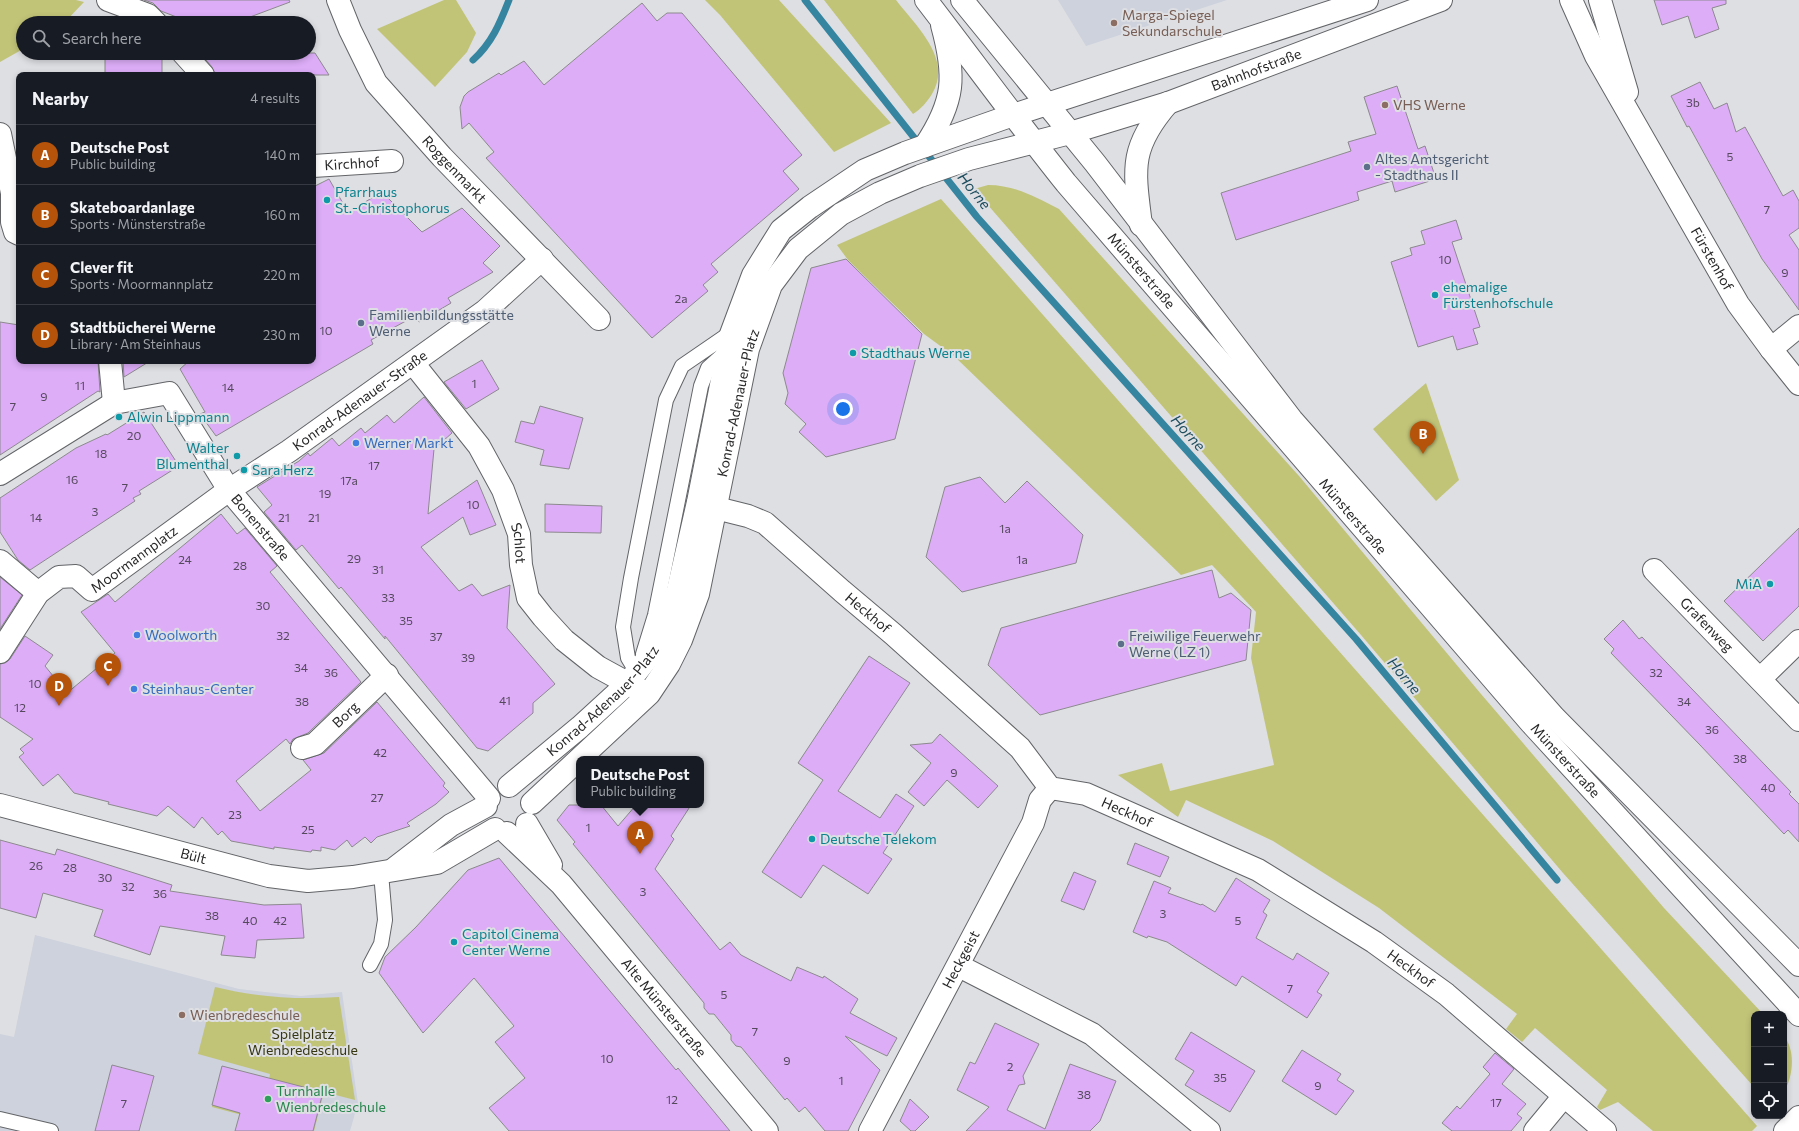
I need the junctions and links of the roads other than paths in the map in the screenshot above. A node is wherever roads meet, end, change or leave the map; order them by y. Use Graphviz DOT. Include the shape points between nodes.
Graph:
graph roads {
  1 [pos="108,0"];
  2 [pos="338,0"];
  3 [pos="926,0"];
  4 [pos="962,0"];
  5 [pos="1367,0"];
  6 [pos="1441,0"];
  7 [pos="1570,0"];
  8 [pos="1600,0"];
  9 [pos="154,13"];
  10 [pos="940,18"];
  11 [pos="189,60"];
  12 [pos="200,72"];
  13 [pos="1168,103"];
  14 [pos="1047,104"];
  15 [pos="1013,115"];
  16 [pos="1637,126"];
  17 [pos="1070,133"];
  18 [pos="0,134"];
  19 [pos="1034,143"];
  20 [pos="925,146"];
  21 [pos="392,161"];
  22 [pos="316,166"];
  23 [pos="6,194"];
  24 [pos="1142,226"];
  25 [pos="16,232"];
  26 [pos="542,259"];
  27 [pos="767,294"];
  28 [pos="599,319"];
  29 [pos="1799,326"];
  30 [pos="729,342"];
  31 [pos="1770,349"];
  32 [pos="413,362"];
  33 [pos="110,364"];
  34 [pos="1799,384"];
  35 [pos="114,403"];
  36 [pos="0,474"];
  37 [pos="229,490"];
  38 [pos="716,508"];
  39 [pos="0,561"];
  40 [pos="1654,570"];
  41 [pos="38,593"];
  42 [pos="1799,641"];
  43 [pos="0,652"];
  44 [pos="387,675"];
  45 [pos="1760,679"];
  46 [pos="637,685"];
  47 [pos="1799,720"];
  48 [pos="302,748"];
  49 [pos="582,756"];
  50 [pos="576,762"];
  51 [pos="509,786"];
  52 [pos="1050,788"];
  53 [pos="488,802"];
  54 [pos="532,803"];
  55 [pos="0,806"];
  56 [pos="527,824"];
  57 [pos="501,831"];
  58 [pos="386,872"];
  59 [pos="561,884"];
  60 [pos="370,965"];
  61 [pos="1799,965"];
  62 [pos="959,966"];
  63 [pos="1799,1015"];
  64 [pos="1564,1096"];
  65 [pos="1799,1117"];
  66 [pos="0,1119"];
  67 [pos="51,1131"];
  68 [pos="767,1131"];
  69 [pos="870,1131"];
  70 [pos="1209,1131"];
  71 [pos="1535,1131"];
  72 [pos="1605,1131"];
  73 [pos="1785,1131"];
  1 -- 9 [label="street"];
  2 -- 26 [label="street, Roggenmarkt" via="376,83 442,157"];
  3 -- 10 [label="street, Münsterstraße"];
  4 -- 14 [label="street, Münsterstraße"];
  5 -- 14 [label="street, Bahnhofstraße"];
  6 -- 13 [label="street, Bahnhofstraße"];
  7 -- 16 [label="street, Fürstenhof" via="1596,56"];
  8 -- 16 [label="street, Fürstenhof"];
  10 -- 15 [label="street, Münsterstraße"];
  10 -- 20 [label="street" via="952,70 950,93 942,116"];
  11 -- 12 [label="street"];
  13 -- 17 [label="street, Bahnhofstraße"];
  13 -- 24 [label="street" via="1146,131 1138,153 1135,169"];
  14 -- 15 [label="street, Bahnhofstraße"];
  14 -- 17 [label="street, Münsterstraße"];
  15 -- 19 [label="street, Münsterstraße"];
  15 -- 20 [label="street, Konrad-Adenauer-Platz"];
  16 -- 31 [label="street, Fürstenhof" via="1738,304"];
  17 -- 19 [label="street, Konrad-Adenauer-Platz"];
  17 -- 24 [label="street, Münsterstraße"];
  18 -- 23 [label="street"];
  19 -- 27 [label="street, Konrad-Adenauer-Platz" via="920,176 880,192 841,214 798,249"];
  19 -- 63 [label="street, Münsterstraße" via="1531,723"];
  20 -- 30 [label="street, Konrad-Adenauer-Platz" via="865,170 781,230 753,275"];
  21 -- 22 [label="street, Kirchhof"];
  23 -- 25 [label="street"];
  24 -- 61 [label="street, Münsterstraße" via="1292,420 1554,717"];
  26 -- 28 [label="street, Roggenmarkt"];
  26 -- 32 [label="street, Konrad-Adenauer-Straße" via="485,311"];
  27 -- 30 [label="lane"];
  27 -- 38 [label="street, Konrad-Adenauer-Platz" via="748,349"];
  29 -- 31 [label="street"];
  30 -- 46 [label="street, Konrad-Adenauer-Platz" via="678,590 664,631"];
  30 -- 46 [label="lane" via="682,366 666,400 623,627 628,658"];
  31 -- 34 [label="street, Fürstenhof"];
  32 -- 37 [label="street, Konrad-Adenauer-Straße" via="289,451"];
  32 -- 46 [label="street, Schlot" via="479,446 503,490 519,534 521,565 528,598 564,640 598,667"];
  33 -- 35 [label="street"];
  35 -- 36 [label="street, Bonenstraße"];
  35 -- 37 [label="street, Bonenstraße" via="169,392"];
  37 -- 41 [label="street, Moormannplatz" via="92,590 76,576 59,578"];
  37 -- 44 [label="street, Bonenstraße"];
  38 -- 46 [label="street, Konrad-Adenauer-Platz" via="698,594 682,640 670,664"];
  38 -- 52 [label="street, Heckhof" via="748,516 770,527 1020,748"];
  39 -- 41 [label="street"];
  40 -- 45 [label="street, Grafenweg"];
  41 -- 43 [label="street"];
  42 -- 45 [label="street"];
  44 -- 48 [label="street, Borg" via="315,744"];
  44 -- 53 [label="street, Bonenstraße"];
  45 -- 47 [label="street, Grafenweg"];
  46 -- 49 [label="street, Konrad-Adenauer-Platz" via="619,721"];
  46 -- 51 [label="street, Konrad-Adenauer-Platz" via="580,727"];
  50 -- 54 [label="street, Konrad-Adenauer-Platz"];
  51 -- 53 [label="street" via="500,788"];
  51 -- 54 [label="street" via="524,792"];
  52 -- 62 [label="street, Heckgeist" via="1040,800 1033,824"];
  52 -- 64 [label="street, Heckhof" via="1086,794 1258,870 1374,942 1446,994"];
  53 -- 57 [label="street, Alte Münsterstraße" via="488,820"];
  53 -- 58 [label="street"];
  54 -- 56 [label="street" via="531,817"];
  55 -- 58 [label="street, Bült" via="269,876 308,881"];
  56 -- 57 [label="street" via="518,831"];
  56 -- 59 [label="street, Alte Münsterstraße"];
  57 -- 58 [label="street, Bült" via="437,864"];
  57 -- 59 [label="street, Alte Münsterstraße"];
  58 -- 60 [label="lane" via="385,920 381,944"];
  59 -- 68 [label="street, Alte Münsterstraße"];
  62 -- 69 [label="street, Heckgeist"];
  62 -- 70 [label="street" via="1092,1034"];
  64 -- 71 [label="street"];
  64 -- 72 [label="street, Heckhof"];
  65 -- 73 [label="street"];
  66 -- 67 [label="lane"];
}
